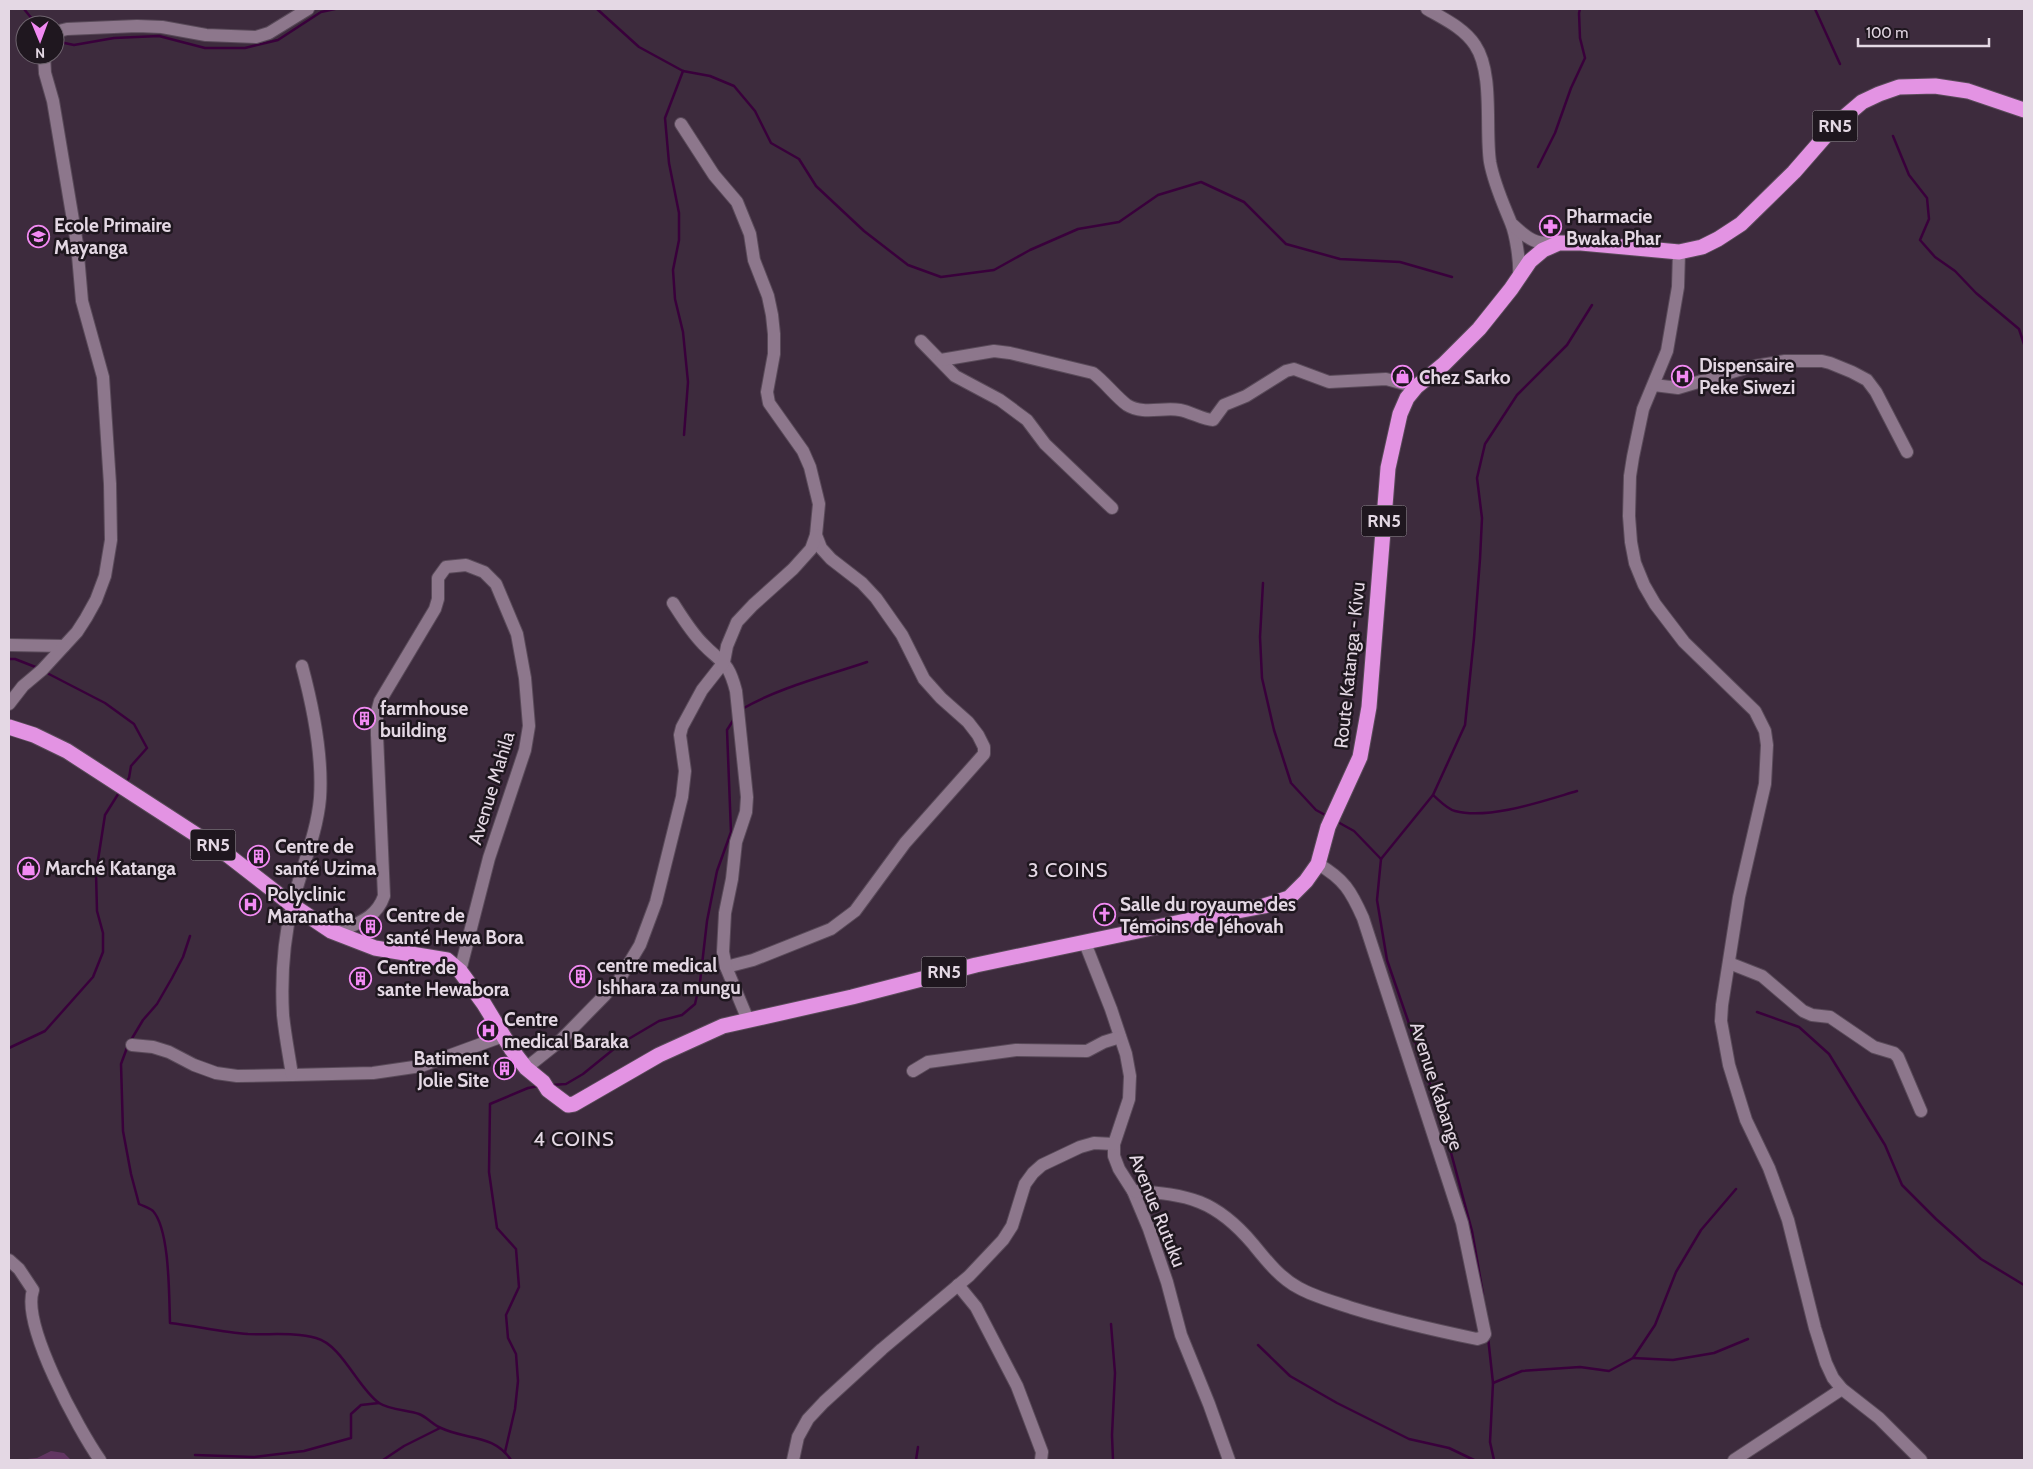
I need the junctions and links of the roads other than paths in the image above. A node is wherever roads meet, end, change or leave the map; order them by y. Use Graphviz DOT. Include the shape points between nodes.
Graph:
graph roads {
  1 [pos="308,9"];
  2 [pos="1427,9"];
  3 [pos="65,30"];
  4 [pos="45,65"];
  5 [pos="2024,110"];
  6 [pos="681,124"];
  7 [pos="1512,225"];
  8 [pos="1559,243"];
  9 [pos="1679,252"];
  10 [pos="1519,276"];
  11 [pos="921,341"];
  12 [pos="941,360"];
  13 [pos="1654,385"];
  14 [pos="1416,387"];
  15 [pos="1907,452"];
  16 [pos="1112,508"];
  17 [pos="816,535"];
  18 [pos="672,603"];
  19 [pos="9,645"];
  20 [pos="64,646"];
  21 [pos="724,662"];
  22 [pos="302,666"];
  23 [pos="9,704"];
  24 [pos="9,727"];
  25 [pos="1318,864"];
  26 [pos="292,905"];
  27 [pos="336,933"];
  28 [pos="1086,943"];
  29 [pos="1729,963"];
  30 [pos="726,967"];
  31 [pos="460,971"];
  32 [pos="748,1020"];
  33 [pos="503,1036"];
  34 [pos="1120,1037"];
  35 [pos="132,1044"];
  36 [pos="526,1068"];
  37 [pos="913,1071"];
  38 [pos="292,1075"];
  39 [pos="1921,1111"];
  40 [pos="1114,1144"];
  41 [pos="1133,1190"];
  42 [pos="9,1260"];
  43 [pos="958,1285"];
  44 [pos="1842,1389"];
  45 [pos="100,1460"];
  46 [pos="793,1460"];
  47 [pos="1042,1460"];
  48 [pos="1229,1460"];
  49 [pos="1734,1460"];
  50 [pos="1922,1460"];
  1 -- 3 [label="street" via="256,37 206,35 137,26"];
  2 -- 7 [label="street" via="1460,28 1476,46 1485,71 1490,162"];
  4 -- 20 [label="street" via="54,101 77,244 82,300 102,376 112,512 105,576 96,600"];
  5 -- 9 [label="highway, RN5" via="1968,91 1935,86 1899,88 1879,94 1862,102 1835,125 1799,167 1740,224 1702,247"];
  6 -- 17 [label="street" via="714,175 737,202 750,234 754,260 768,296 774,334 767,392 769,403 803,451 810,467 819,504"];
  7 -- 8 [label="street" via="1531,240 1544,244"];
  7 -- 10 [label="street" via="1520,264"];
  8 -- 9 [label="highway, RN5"];
  8 -- 10 [label="highway, RN5" via="1537,256"];
  9 -- 13 [label="street" via="1673,320 1667,351"];
  10 -- 14 [label="highway, Route Katanga - Kivu / RN5" via="1479,329"];
  11 -- 12 [label="street"];
  12 -- 14 [label="street" via="994,351 1010,353 1093,373 1138,410 1179,410 1210,420 1224,405 1294,369 1329,382 1386,379"];
  12 -- 16 [label="street" via="955,376 1000,400 1027,420 1045,444"];
  13 -- 15 [label="street" via="1678,388 1749,367 1785,361 1830,363 1866,380 1876,392"];
  13 -- 29 [label="street" via="1643,410 1630,476 1630,542 1635,562 1644,585 1670,625 1755,711 1767,745 1765,784 1739,897"];
  14 -- 25 [label="highway, Route Katanga - Kivu / RN5" via="1400,414 1388,468 1365,736 1360,757 1328,826"];
  17 -- 21 [label="street" via="810,549 793,569 737,622"];
  17 -- 30 [label="street" via="821,548 831,559 862,583 886,611 924,679 973,728 984,747 984,754 906,842 855,911 831,929 753,960"];
  18 -- 21 [label="street" via="704,645"];
  19 -- 20 [label="street"];
  20 -- 23 [label="street"];
  21 -- 30 [label="street" via="738,696 747,797 725,913 722,952"];
  21 -- 36 [label="street" via="702,690 682,727 680,735 685,771 682,797 656,902 640,945 605,995 560,1041"];
  22 -- 26 [label="street" via="316,737 320,798 316,824"];
  24 -- 26 [label="highway, Route Katanga - Kivu / RN5" via="50,742 129,791 229,856"];
  25 -- 28 [label="highway, Route Katanga - Kivu / RN5" via="1288,898 1264,906"];
  25 -- 41 [label="street, Avenue Kabange" via="1343,881 1362,918 1462,1223 1480,1303 1483,1338 1406,1324 1300,1290 1284,1280 1247,1237 1214,1208 1183,1197"];
  26 -- 27 [label="highway, Route Katanga - Kivu / RN5"];
  26 -- 38 [label="street" via="284,977 284,1015"];
  27 -- 31 [label="highway, Route Katanga - Kivu / RN5" via="375,948 446,960"];
  27 -- 31 [label="street, Avenue Mahila" via="370,916 380,907 384,896 377,712 380,701 435,609 438,578 446,567 466,565 484,572 496,584 518,634 530,726 526,750 489,858"];
  28 -- 32 [label="highway, Route Katanga - Kivu / RN5" via="976,964"];
  28 -- 34 [label="street, Avenue Rutuku"];
  29 -- 39 [label="street" via="1762,976 1803,1011 1830,1018 1874,1047 1898,1057"];
  29 -- 44 [label="street" via="1721,1021 1730,1065 1746,1120 1769,1168 1788,1220 1824,1356 1833,1378"];
  30 -- 32 [label="street"];
  31 -- 33 [label="highway, Route Katanga - Kivu / RN5"];
  32 -- 36 [label="highway, Route Katanga - Kivu / RN5" via="690,1040 574,1104 568,1105"];
  33 -- 36 [label="highway, Route Katanga - Kivu / RN5"];
  33 -- 38 [label="street" via="421,1066 373,1073"];
  34 -- 37 [label="street" via="1087,1051 1016,1050 928,1062"];
  34 -- 40 [label="street, Avenue Rutuku" via="1130,1076 1129,1099"];
  35 -- 38 [label="street" via="169,1052 216,1073"];
  40 -- 41 [label="street, Avenue Rutuku" via="1119,1169"];
  40 -- 43 [label="street" via="1094,1143 1080,1147 1051,1160 1034,1173 1025,1184 1012,1226 991,1254"];
  41 -- 48 [label="street, Avenue Rutuku" via="1167,1282 1181,1335"];
  42 -- 45 [label="street" via="33,1290 32,1318 40,1340 85,1438"];
  43 -- 46 [label="street" via="882,1349 808,1418 798,1437"];
  43 -- 47 [label="street" via="976,1307 1017,1386 1042,1452"];
  44 -- 49 [label="street"];
  44 -- 50 [label="street"];
}
